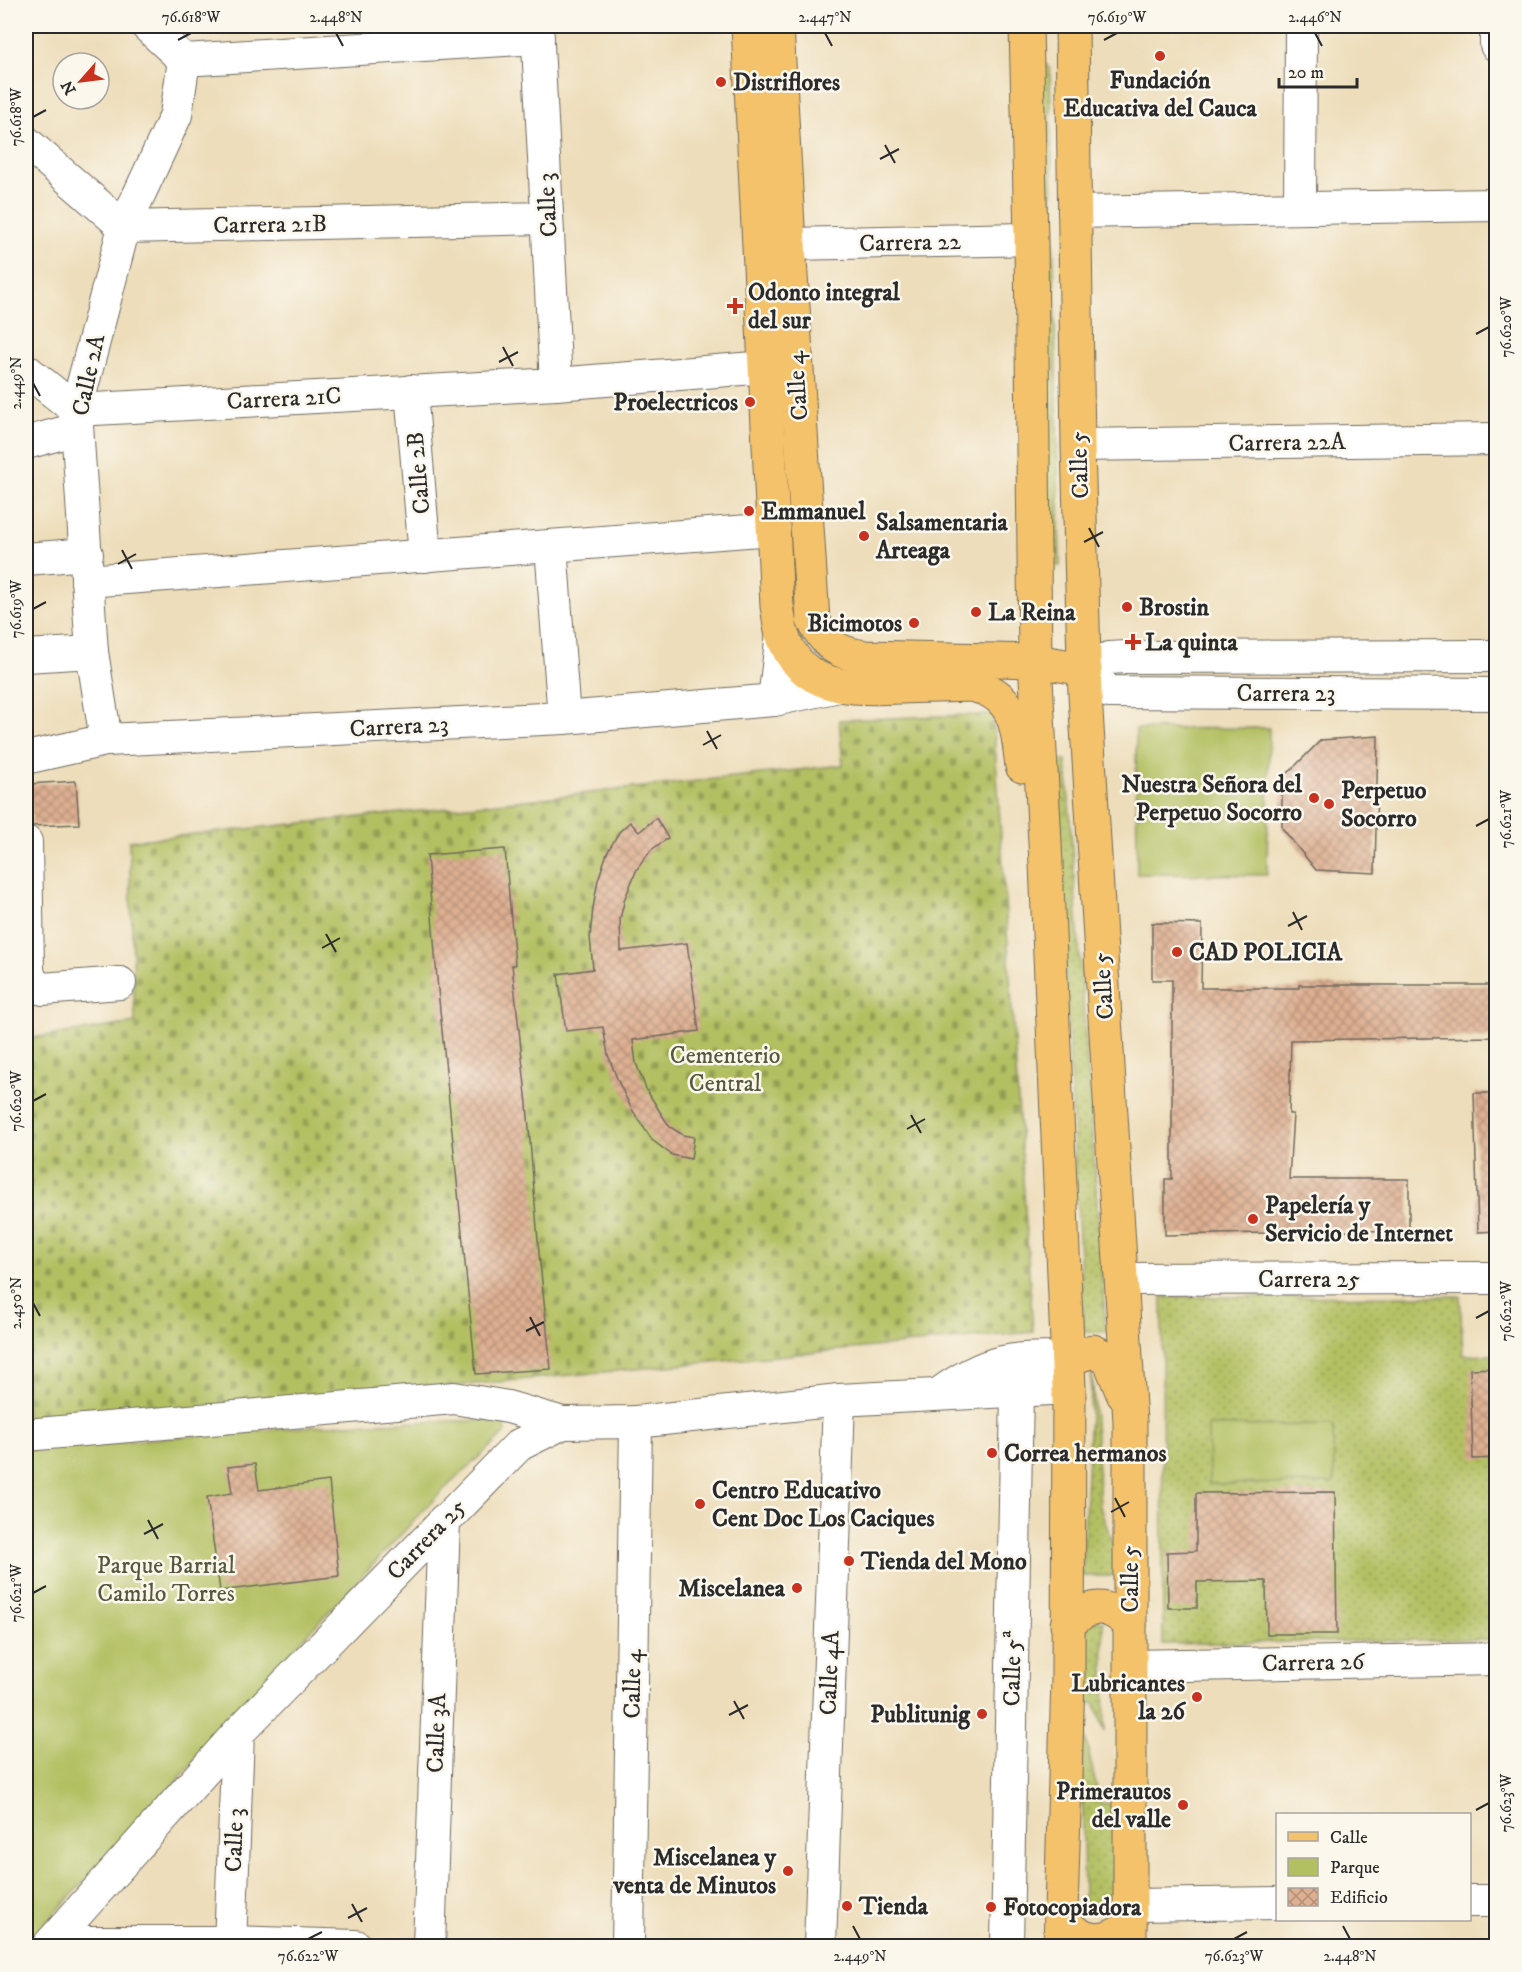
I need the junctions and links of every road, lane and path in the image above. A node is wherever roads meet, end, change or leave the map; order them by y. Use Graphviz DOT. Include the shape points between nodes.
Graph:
graph roads {
  1 [pos="147,26"];
  2 [pos="748,26"];
  3 [pos="777,26"];
  4 [pos="1026,26"];
  5 [pos="1037,26"];
  6 [pos="1072,26"];
  7 [pos="1301,26"];
  8 [pos="1496,26"];
  9 [pos="537,32"];
  10 [pos="1497,45"];
  11 [pos="184,60"];
  12 [pos="752,99"];
  13 [pos="1073,105"];
  14 [pos="26,142"];
  15 [pos="784,163"];
  16 [pos="1497,205"];
  17 [pos="1300,208"];
  18 [pos="1074,212"];
  19 [pos="547,218"];
  20 [pos="124,227"];
  21 [pos="1031,239"];
  22 [pos="789,244"];
  23 [pos="766,367"];
  24 [pos="26,370"];
  25 [pos="556,384"];
  26 [pos="411,391"];
  27 [pos="77,420"];
  28 [pos="1497,439"];
  29 [pos="26,443"];
  30 [pos="1078,445"];
  31 [pos="774,529"];
  32 [pos="551,546"];
  33 [pos="425,555"];
  34 [pos="26,559"];
  35 [pos="87,567"];
  36 [pos="782,633"];
  37 [pos="92,652"];
  38 [pos="26,656"];
  39 [pos="1497,656"];
  40 [pos="1035,661"];
  41 [pos="1085,669"];
  42 [pos="839,686"];
  43 [pos="1497,694"];
  44 [pos="774,700"];
  45 [pos="1013,714"];
  46 [pos="564,718"];
  47 [pos="106,740"];
  48 [pos="26,758"];
  49 [pos="26,842"];
  50 [pos="1046,842"];
  51 [pos="27,970"];
  52 [pos="120,984"];
  53 [pos="1497,1278"];
  54 [pos="1121,1279"];
  55 [pos="1068,1373"];
  56 [pos="1017,1390"];
  57 [pos="937,1395"];
  58 [pos="839,1400"];
  59 [pos="636,1422"];
  60 [pos="1130,1422"];
  61 [pos="563,1423"];
  62 [pos="26,1435"];
  63 [pos="444,1520"];
  64 [pos="1130,1624"];
  65 [pos="1067,1625"];
  66 [pos="1497,1659"];
  67 [pos="1130,1666"];
  68 [pos="238,1733"];
  69 [pos="1497,1900"];
  70 [pos="1471,1901"];
  71 [pos="1276,1903"];
  72 [pos="1130,1925"];
  73 [pos="1061,1932"];
  74 [pos="50,1944"];
  75 [pos="230,1944"];
  76 [pos="356,1947"];
  77 [pos="429,1947"];
  78 [pos="628,1947"];
  79 [pos="820,1947"];
  80 [pos="1007,1947"];
  1 -- 11 [label="street"];
  2 -- 12 [label="main road, Calle 4"];
  3 -- 15 [label="main road, Calle 4"];
  4 -- 21 [label="main road, Calle 5"];
  5 -- 13 [label="main road"];
  6 -- 13 [label="main road, Calle 5"];
  7 -- 17 [label="street"];
  8 -- 10 [label="street"];
  9 -- 11 [label="street"];
  9 -- 19 [label="street, Calle 3"];
  11 -- 20 [label="street, Calle 2A" via="176,115"];
  12 -- 15 [label="main road"];
  12 -- 23 [label="main road, Calle 4"];
  13 -- 18 [label="main road, Calle 5"];
  14 -- 20 [label="street"];
  15 -- 22 [label="main road, Calle 4"];
  16 -- 17 [label="street"];
  17 -- 18 [label="street"];
  18 -- 30 [label="main road, Calle 5"];
  19 -- 20 [label="street, Carrera 21B"];
  19 -- 25 [label="street, Calle 3"];
  20 -- 27 [label="street, Calle 2A"];
  21 -- 22 [label="street, Carrera 22"];
  21 -- 40 [label="main road, Calle 5"];
  22 -- 40 [label="main road, Calle 4" via="810,597 813,620 822,637 846,654 866,657"];
  23 -- 25 [label="street, Carrera 21C"];
  23 -- 31 [label="main road, Calle 4"];
  24 -- 27 [label="street"];
  25 -- 26 [label="street, Carrera 21C"];
  26 -- 27 [label="street, Carrera 21C"];
  26 -- 33 [label="street, Calle 2B"];
  27 -- 29 [label="street, Carrera 21C"];
  27 -- 35 [label="street, Calle 2A"];
  28 -- 30 [label="street, Carrera 22A"];
  30 -- 41 [label="main road, Calle 5"];
  31 -- 32 [label="street"];
  31 -- 36 [label="main road, Calle 4"];
  32 -- 33 [label="street"];
  32 -- 46 [label="street"];
  33 -- 35 [label="street"];
  34 -- 35 [label="street"];
  35 -- 37 [label="street, Calle 2A"];
  36 -- 42 [label="main road, Carrera 23" via="792,654 805,668"];
  36 -- 44 [label="street"];
  37 -- 38 [label="street"];
  37 -- 47 [label="street, Calle 2A"];
  39 -- 41 [label="street, Carrera 23" via="1126,657 1108,658"];
  40 -- 41 [label="main road"];
  40 -- 50 [label="main road, Calle 5"];
  41 -- 43 [label="street, Carrera 23" via="1109,692"];
  41 -- 54 [label="main road, Calle 5"];
  42 -- 44 [label="street, Carrera 23"];
  42 -- 45 [label="main road, Carrera 23" via="983,687 997,694"];
  44 -- 46 [label="street, Carrera 23"];
  45 -- 50 [label="main road, Calle 5" via="1025,788"];
  46 -- 47 [label="street, Carrera 23"];
  47 -- 48 [label="street, Carrera 23"];
  49 -- 51 [label="street"];
  50 -- 55 [label="main road, Calle 5"];
  51 -- 52 [label="street" via="32,982 42,988"];
  53 -- 54 [label="street, Carrera 25"];
  54 -- 60 [label="main road, Calle 5"];
  55 -- 56 [label="street, Carrera 25"];
  55 -- 57 [label="street" via="1030,1357 997,1362 965,1375"];
  55 -- 60 [label="main road" via="1093,1351 1110,1359"];
  55 -- 65 [label="main road, Calle 5"];
  56 -- 57 [label="street, Carrera 25"];
  56 -- 80 [label="street, Calle 5ª"];
  57 -- 58 [label="street, Carrera 25"];
  58 -- 59 [label="street, Carrera 25"];
  58 -- 79 [label="street, Calle 4A"];
  59 -- 61 [label="street, Carrera 25"];
  59 -- 78 [label="street, Calle 4"];
  60 -- 64 [label="main road, Calle 5"];
  61 -- 62 [label="street" via="508,1407 454,1398"];
  61 -- 63 [label="street, Carrera 25" via="519,1445"];
  63 -- 68 [label="street, Carrera 25"];
  63 -- 77 [label="street, Calle 3A"];
  64 -- 65 [label="main road" via="1116,1612 1098,1607 1081,1612"];
  64 -- 67 [label="main road, Calle 5"];
  65 -- 73 [label="main road, Calle 5"];
  66 -- 67 [label="street, Carrera 26"];
  67 -- 72 [label="main road, Calle 5"];
  68 -- 74 [label="street, Carrera 25"];
  68 -- 75 [label="street, Calle 3"];
  69 -- 70 [label="street"];
  71 -- 72 [label="street"];
  72 -- 73 [label="main road" via="1107,1939 1094,1940 1070,1928"];
  74 -- 75 [label="street"];
  75 -- 76 [label="street"];
}
